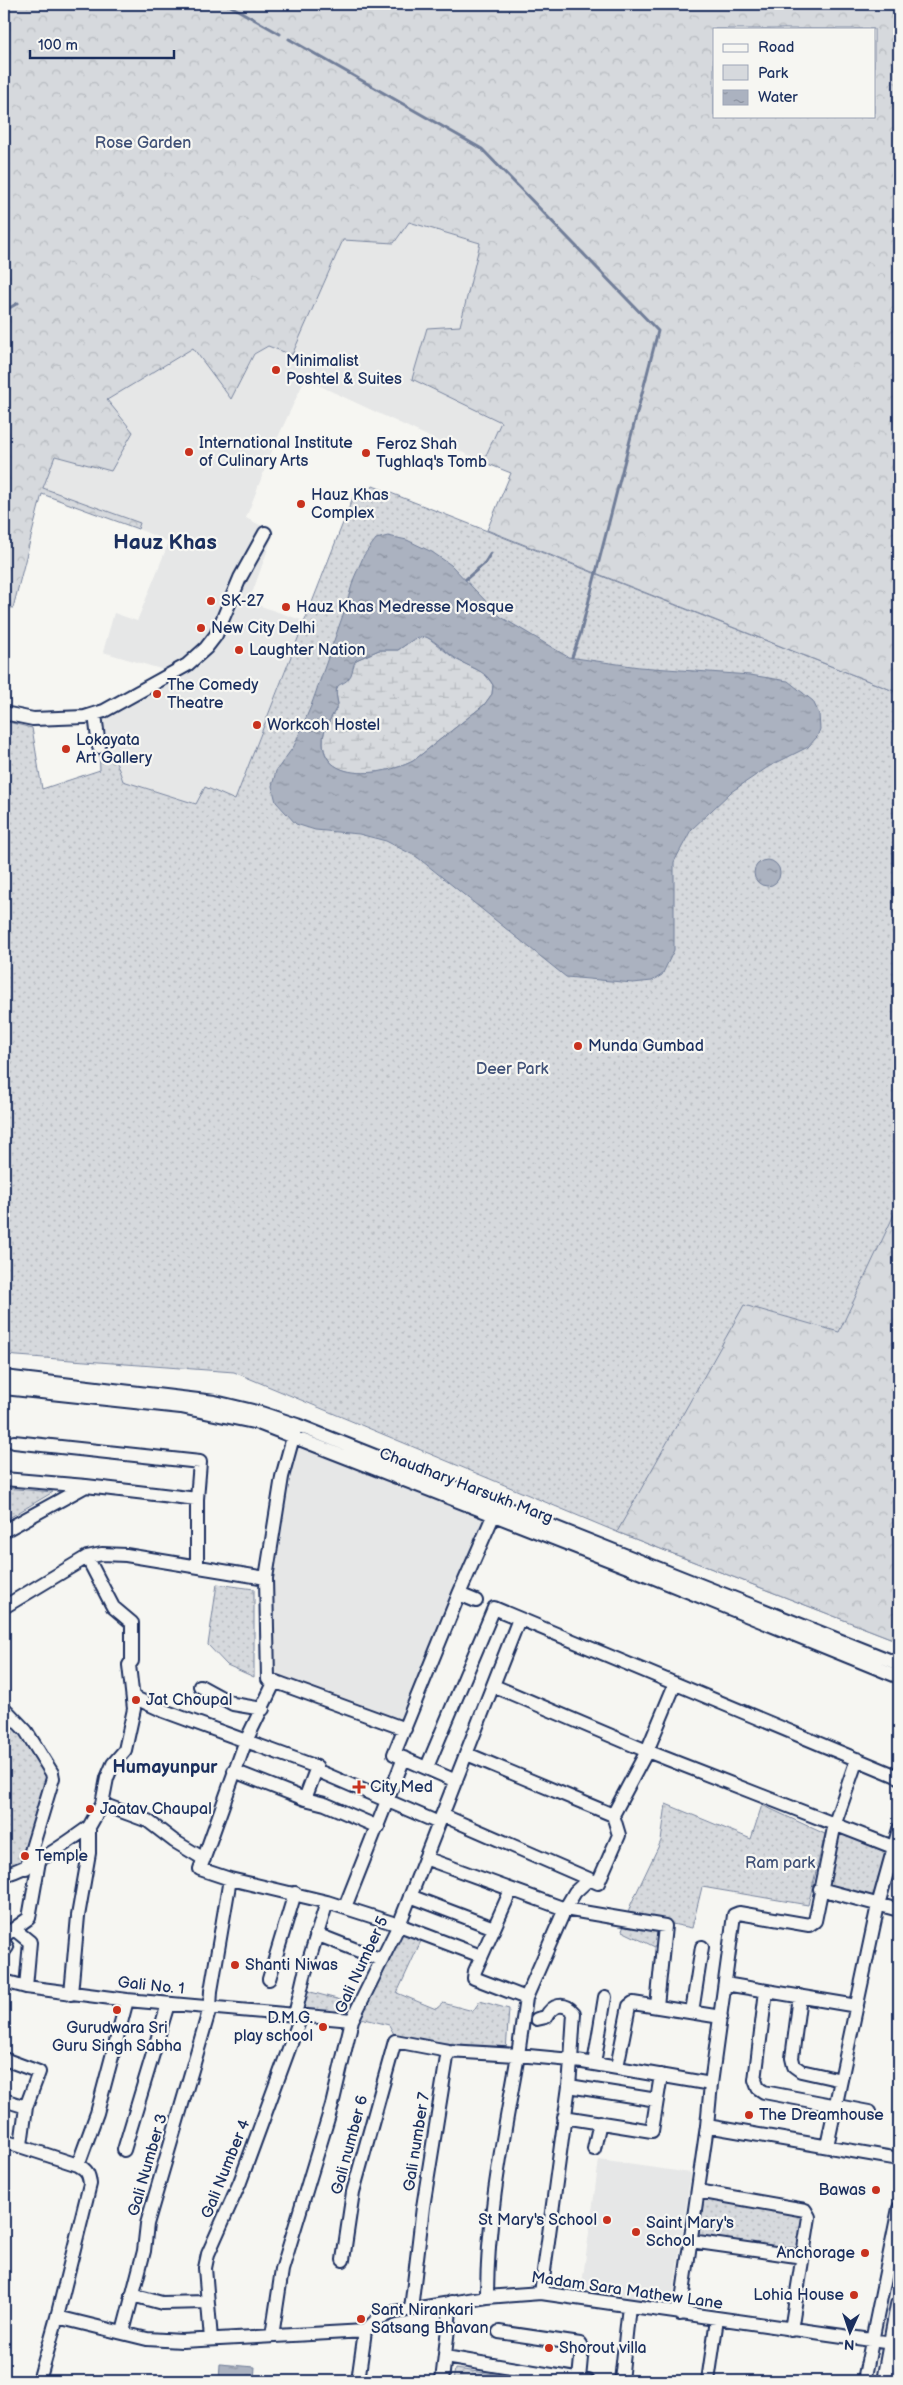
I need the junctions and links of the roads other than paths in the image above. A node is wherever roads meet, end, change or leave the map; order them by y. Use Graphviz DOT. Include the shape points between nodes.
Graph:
graph roads {
  1 [pos="265,533"];
  2 [pos="4,713"];
  3 [pos="96,714"];
  4 [pos="99,746"];
  5 [pos="4,1377"];
  6 [pos="4,1388"];
  7 [pos="295,1431"];
  8 [pos="14,1442"];
  9 [pos="4,1479"];
  10 [pos="86,1486"];
  11 [pos="197,1498"];
  12 [pos="496,1510"];
  13 [pos="4,1530"];
  14 [pos="87,1557"];
  15 [pos="197,1565"];
  16 [pos="266,1578"];
  17 [pos="459,1594"];
  18 [pos="476,1601"];
  19 [pos="4,1607"];
  20 [pos="519,1619"];
  21 [pos="848,1656"];
  22 [pos="899,1664"];
  23 [pos="899,1677"];
  24 [pos="274,1683"];
  25 [pos="675,1684"];
  26 [pos="200,1686"];
  27 [pos="494,1686"];
  28 [pos="133,1697"];
  29 [pos="4,1708"];
  30 [pos="264,1709"];
  31 [pos="405,1729"];
  32 [pos="246,1741"];
  33 [pos="647,1751"];
  34 [pos="467,1754"];
  35 [pos="404,1758"];
  36 [pos="857,1759"];
  37 [pos="427,1767"];
  38 [pos="316,1770"];
  39 [pos="234,1771"];
  40 [pos="899,1777"];
  41 [pos="456,1781"];
  42 [pos="305,1799"];
  43 [pos="388,1801"];
  44 [pos="102,1804"];
  45 [pos="613,1815"];
  46 [pos="441,1819"];
  47 [pos="835,1823"];
  48 [pos="89,1827"];
  49 [pos="378,1827"];
  50 [pos="899,1829"];
  51 [pos="893,1846"];
  52 [pos="425,1858"];
  53 [pos="204,1859"];
  54 [pos="39,1861"];
  55 [pos="26,1868"];
  56 [pos="4,1876"];
  57 [pos="230,1879"];
  58 [pos="589,1879"];
  59 [pos="820,1889"];
  60 [pos="511,1890"];
  61 [pos="295,1892"];
  62 [pos="410,1896"];
  63 [pos="327,1902"];
  64 [pos="878,1905"];
  65 [pos="346,1908"];
  66 [pos="565,1909"];
  67 [pos="899,1910"];
  68 [pos="399,1925"];
  69 [pos="494,1928"];
  70 [pos="9,1933"];
  71 [pos="316,1934"];
  72 [pos="4,1943"];
  73 [pos="702,1947"];
  74 [pos="4,1951"];
  75 [pos="481,1956"];
  76 [pos="382,1960"];
  77 [pos="269,1979"];
  78 [pos="4,1981"];
  79 [pos="726,1984"];
  80 [pos="26,1987"];
  81 [pos="766,1991"];
  82 [pos="70,1994"];
  83 [pos="800,1996"];
  84 [pos="605,1997"];
  85 [pos="526,1998"];
  86 [pos="127,2000"];
  87 [pos="168,2004"];
  88 [pos="656,2006"];
  89 [pos="857,2006"];
  90 [pos="210,2008"];
  91 [pos="692,2012"];
  92 [pos="298,2015"];
  93 [pos="722,2017"];
  94 [pos="537,2019"];
  95 [pos="352,2020"];
  96 [pos="448,2051"];
  97 [pos="518,2055"];
  98 [pos="4,2059"];
  99 [pos="571,2060"];
  100 [pos="594,2064"];
  101 [pos="617,2067"];
  102 [pos="661,2075"];
  103 [pos="841,2080"];
  104 [pos="711,2084"];
  105 [pos="569,2086"];
  106 [pos="4,2100"];
  107 [pos="657,2100"];
  108 [pos="26,2107"];
  109 [pos="835,2107"];
  110 [pos="869,2112"];
  111 [pos="564,2117"];
  112 [pos="600,2122"];
  113 [pos="707,2126"];
  114 [pos="4,2141"];
  115 [pos="21,2145"];
  116 [pos="827,2146"];
  117 [pos="594,2149"];
  118 [pos="124,2150"];
  119 [pos="899,2158"];
  120 [pos="78,2165"];
  121 [pos="698,2191"];
  122 [pos="899,2208"];
  123 [pos="690,2241"];
  124 [pos="803,2257"];
  125 [pos="343,2260"];
  126 [pos="541,2293"];
  127 [pos="132,2295"];
  128 [pos="487,2297"];
  129 [pos="207,2302"];
  130 [pos="451,2302"];
  131 [pos="899,2305"];
  132 [pos="629,2306"];
  133 [pos="412,2309"];
  134 [pos="680,2314"];
  135 [pos="57,2317"];
  136 [pos="717,2319"];
  137 [pos="791,2330"];
  138 [pos="365,2331"];
  139 [pos="123,2332"];
  140 [pos="499,2332"];
  141 [pos="272,2336"];
  142 [pos="210,2339"];
  143 [pos="870,2341"];
  144 [pos="892,2343"];
  145 [pos="445,2357"];
  146 [pos="538,2378"];
  147 [pos="584,2380"];
  148 [pos="40,2381"];
  149 [pos="358,2381"];
  150 [pos="442,2381"];
  151 [pos="621,2381"];
  152 [pos="708,2381"];
  153 [pos="864,2381"];
  154 [pos="885,2381"];
  1 -- 3 [label="street" via="240,578 212,642 187,665"];
  2 -- 3 [label="street" via="33,719 85,718"];
  3 -- 4 [label="street"];
  5 -- 7 [label="street, Chaudhary Harsukh Marg" via="207,1400 261,1413"];
  6 -- 7 [label="street, Chaudhary Harsukh Marg" via="205,1411"];
  7 -- 12 [label="street, Chaudhary Harsukh Marg"];
  7 -- 16 [label="street" via="282,1477"];
  8 -- 11 [label="street" via="200,1462"];
  9 -- 10 [label="street"];
  10 -- 11 [label="street"];
  10 -- 13 [label="street"];
  11 -- 15 [label="street"];
  12 -- 17 [label="street"];
  12 -- 21 [label="street, Chaudhary Harsukh Marg"];
  14 -- 15 [label="street" via="126,1555"];
  14 -- 19 [label="street"];
  14 -- 28 [label="street" via="113,1607 132,1623 132,1661 129,1665"];
  15 -- 16 [label="street"];
  16 -- 24 [label="street" via="266,1675"];
  17 -- 18 [label="street"];
  17 -- 31 [label="street"];
  20 -- 25 [label="street"];
  20 -- 27 [label="street, Gali Number 5"];
  20 -- 37 [label="street" via="494,1608"];
  21 -- 22 [label="street, Chaudhary Harsukh Marg"];
  21 -- 23 [label="street, Chaudhary Harsukh Marg"];
  24 -- 30 [label="street"];
  24 -- 31 [label="street"];
  25 -- 33 [label="street"];
  25 -- 36 [label="street"];
  26 -- 30 [label="street" via="233,1704"];
  27 -- 33 [label="street"];
  27 -- 34 [label="street, Gali Number 5"];
  28 -- 32 [label="street"];
  28 -- 44 [label="street" via="134,1709 125,1750 107,1778"];
  29 -- 55 [label="street" via="26,1731 53,1778"];
  30 -- 32 [label="street"];
  31 -- 35 [label="street" via="394,1754"];
  32 -- 38 [label="street" via="317,1767"];
  32 -- 39 [label="street"];
  33 -- 45 [label="street"];
  33 -- 47 [label="street"];
  34 -- 41 [label="street, Gali Number 5"];
  34 -- 45 [label="street"];
  35 -- 37 [label="street"];
  35 -- 43 [label="street"];
  36 -- 40 [label="street"];
  36 -- 47 [label="street"];
  37 -- 41 [label="street"];
  38 -- 42 [label="street"];
  38 -- 43 [label="street"];
  39 -- 42 [label="street"];
  39 -- 53 [label="street"];
  41 -- 46 [label="street, Gali Number 5"];
  42 -- 49 [label="street"];
  43 -- 46 [label="street"];
  43 -- 49 [label="street"];
  44 -- 48 [label="street"];
  44 -- 53 [label="street" via="148,1821"];
  45 -- 58 [label="street" via="619,1835 598,1883"];
  46 -- 52 [label="street, Gali Number 5"];
  46 -- 58 [label="street"];
  47 -- 51 [label="street"];
  47 -- 59 [label="street"];
  48 -- 54 [label="street"];
  48 -- 82 [label="street" via="89,1853"];
  49 -- 65 [label="street"];
  50 -- 51 [label="street"];
  51 -- 64 [label="street"];
  52 -- 60 [label="street"];
  52 -- 62 [label="street, Gali Number 5"];
  53 -- 57 [label="street" via="200,1869"];
  54 -- 55 [label="street"];
  54 -- 70 [label="street" via="29,1918"];
  55 -- 56 [label="street"];
  57 -- 61 [label="street"];
  57 -- 90 [label="street, Gali Number 3" via="210,1991"];
  58 -- 66 [label="street" via="575,1892"];
  59 -- 64 [label="street"];
  59 -- 79 [label="street" via="816,1918 809,1925 739,1913 734,1915"];
  60 -- 66 [label="street"];
  60 -- 69 [label="street"];
  61 -- 63 [label="street"];
  61 -- 77 [label="street"];
  62 -- 68 [label="street, Gali Number 5"];
  62 -- 69 [label="street"];
  63 -- 65 [label="street"];
  63 -- 71 [label="street, Gali Number 4"];
  64 -- 67 [label="street"];
  64 -- 89 [label="street"];
  65 -- 68 [label="street"];
  66 -- 85 [label="street"];
  66 -- 88 [label="street" via="666,1926"];
  68 -- 75 [label="street"];
  68 -- 76 [label="street, Gali Number 5"];
  69 -- 75 [label="street"];
  70 -- 80 [label="street" via="30,1942"];
  71 -- 76 [label="street"];
  71 -- 92 [label="street, Gali Number 4"];
  72 -- 74 [label="street" via="7,1947"];
  73 -- 91 [label="street"];
  75 -- 85 [label="street" via="474,1978"];
  76 -- 95 [label="street, Gali Number 5"];
  78 -- 80 [label="street, Gali No. 1"];
  79 -- 81 [label="street"];
  79 -- 93 [label="street"];
  80 -- 82 [label="street, Gali No. 1"];
  81 -- 83 [label="street"];
  81 -- 109 [label="street" via="755,2080 758,2088"];
  82 -- 86 [label="street, Gali No. 1"];
  83 -- 89 [label="street"];
  83 -- 103 [label="street" via="792,2058 794,2066 802,2071"];
  84 -- 100 [label="street"];
  85 -- 97 [label="street"];
  86 -- 87 [label="street, Gali No. 1"];
  86 -- 120 [label="street" via="97,2113"];
  87 -- 90 [label="street, Gali No. 1"];
  87 -- 118 [label="street"];
  88 -- 91 [label="street"];
  88 -- 101 [label="street" via="635,2002 629,2006"];
  89 -- 103 [label="street"];
  90 -- 92 [label="street, Gali No. 1"];
  90 -- 127 [label="street, Gali Number 3" via="147,2224 144,2251"];
  91 -- 93 [label="street"];
  92 -- 95 [label="street, Gali No. 1"];
  92 -- 129 [label="street, Gali Number 4" via="240,2182 208,2254 205,2268"];
  93 -- 104 [label="street"];
  94 -- 99 [label="street" via="546,2017 557,2005 571,2009 574,2013"];
  95 -- 141 [label="street, Gali Number 5" via="332,2105 282,2270"];
  96 -- 97 [label="street"];
  96 -- 125 [label="street, Gali number 6" via="395,2040 354,2192"];
  96 -- 133 [label="street, Gali number 7" via="423,2207"];
  97 -- 99 [label="street"];
  97 -- 128 [label="street" via="487,2252"];
  98 -- 108 [label="street" via="40,2072"];
  99 -- 100 [label="street"];
  99 -- 105 [label="street"];
  100 -- 101 [label="street"];
  101 -- 102 [label="street"];
  102 -- 104 [label="street"];
  102 -- 107 [label="street"];
  103 -- 109 [label="street"];
  104 -- 113 [label="street"];
  105 -- 107 [label="street"];
  105 -- 111 [label="street"];
  106 -- 108 [label="street"];
  107 -- 112 [label="street" via="652,2131"];
  108 -- 115 [label="street"];
  109 -- 110 [label="street"];
  109 -- 116 [label="street"];
  111 -- 112 [label="street"];
  111 -- 126 [label="street"];
  112 -- 117 [label="street"];
  113 -- 116 [label="street"];
  113 -- 121 [label="street"];
  114 -- 115 [label="street"];
  115 -- 120 [label="street"];
  116 -- 119 [label="street"];
  120 -- 135 [label="street" via="87,2171 90,2184"];
  121 -- 123 [label="street"];
  121 -- 124 [label="street" via="806,2210 809,2217"];
  122 -- 143 [label="street"];
  123 -- 124 [label="street"];
  123 -- 134 [label="street"];
  124 -- 137 [label="street"];
  126 -- 128 [label="street, Madam Sara Mathew Lane"];
  126 -- 132 [label="street, Madam Sara Mathew Lane"];
  127 -- 129 [label="street" via="162,2303"];
  127 -- 139 [label="street, Gali Number 3"];
  128 -- 130 [label="street, Madam Sara Mathew Lane"];
  129 -- 142 [label="street, Gali Number 4"];
  130 -- 133 [label="street, Madam Sara Mathew Lane"];
  130 -- 145 [label="street"];
  131 -- 144 [label="main road"];
  132 -- 134 [label="street, Madam Sara Mathew Lane"];
  132 -- 151 [label="street"];
  133 -- 138 [label="street, Madam Sara Mathew Lane" via="379,2318"];
  134 -- 136 [label="street, Madam Sara Mathew Lane"];
  135 -- 139 [label="street"];
  135 -- 148 [label="street"];
  136 -- 137 [label="street, Madam Sara Mathew Lane"];
  136 -- 152 [label="street"];
  137 -- 143 [label="street, Madam Sara Mathew Lane"];
  138 -- 141 [label="street"];
  138 -- 149 [label="street"];
  139 -- 142 [label="street" via="147,2339"];
  140 -- 147 [label="street" via="580,2344"];
  141 -- 142 [label="street"];
  143 -- 144 [label="street, Madam Sara Mathew Lane"];
  143 -- 153 [label="street"];
  144 -- 154 [label="main road"];
  145 -- 146 [label="street"];
  145 -- 150 [label="street"];
  146 -- 147 [label="street"];
}
